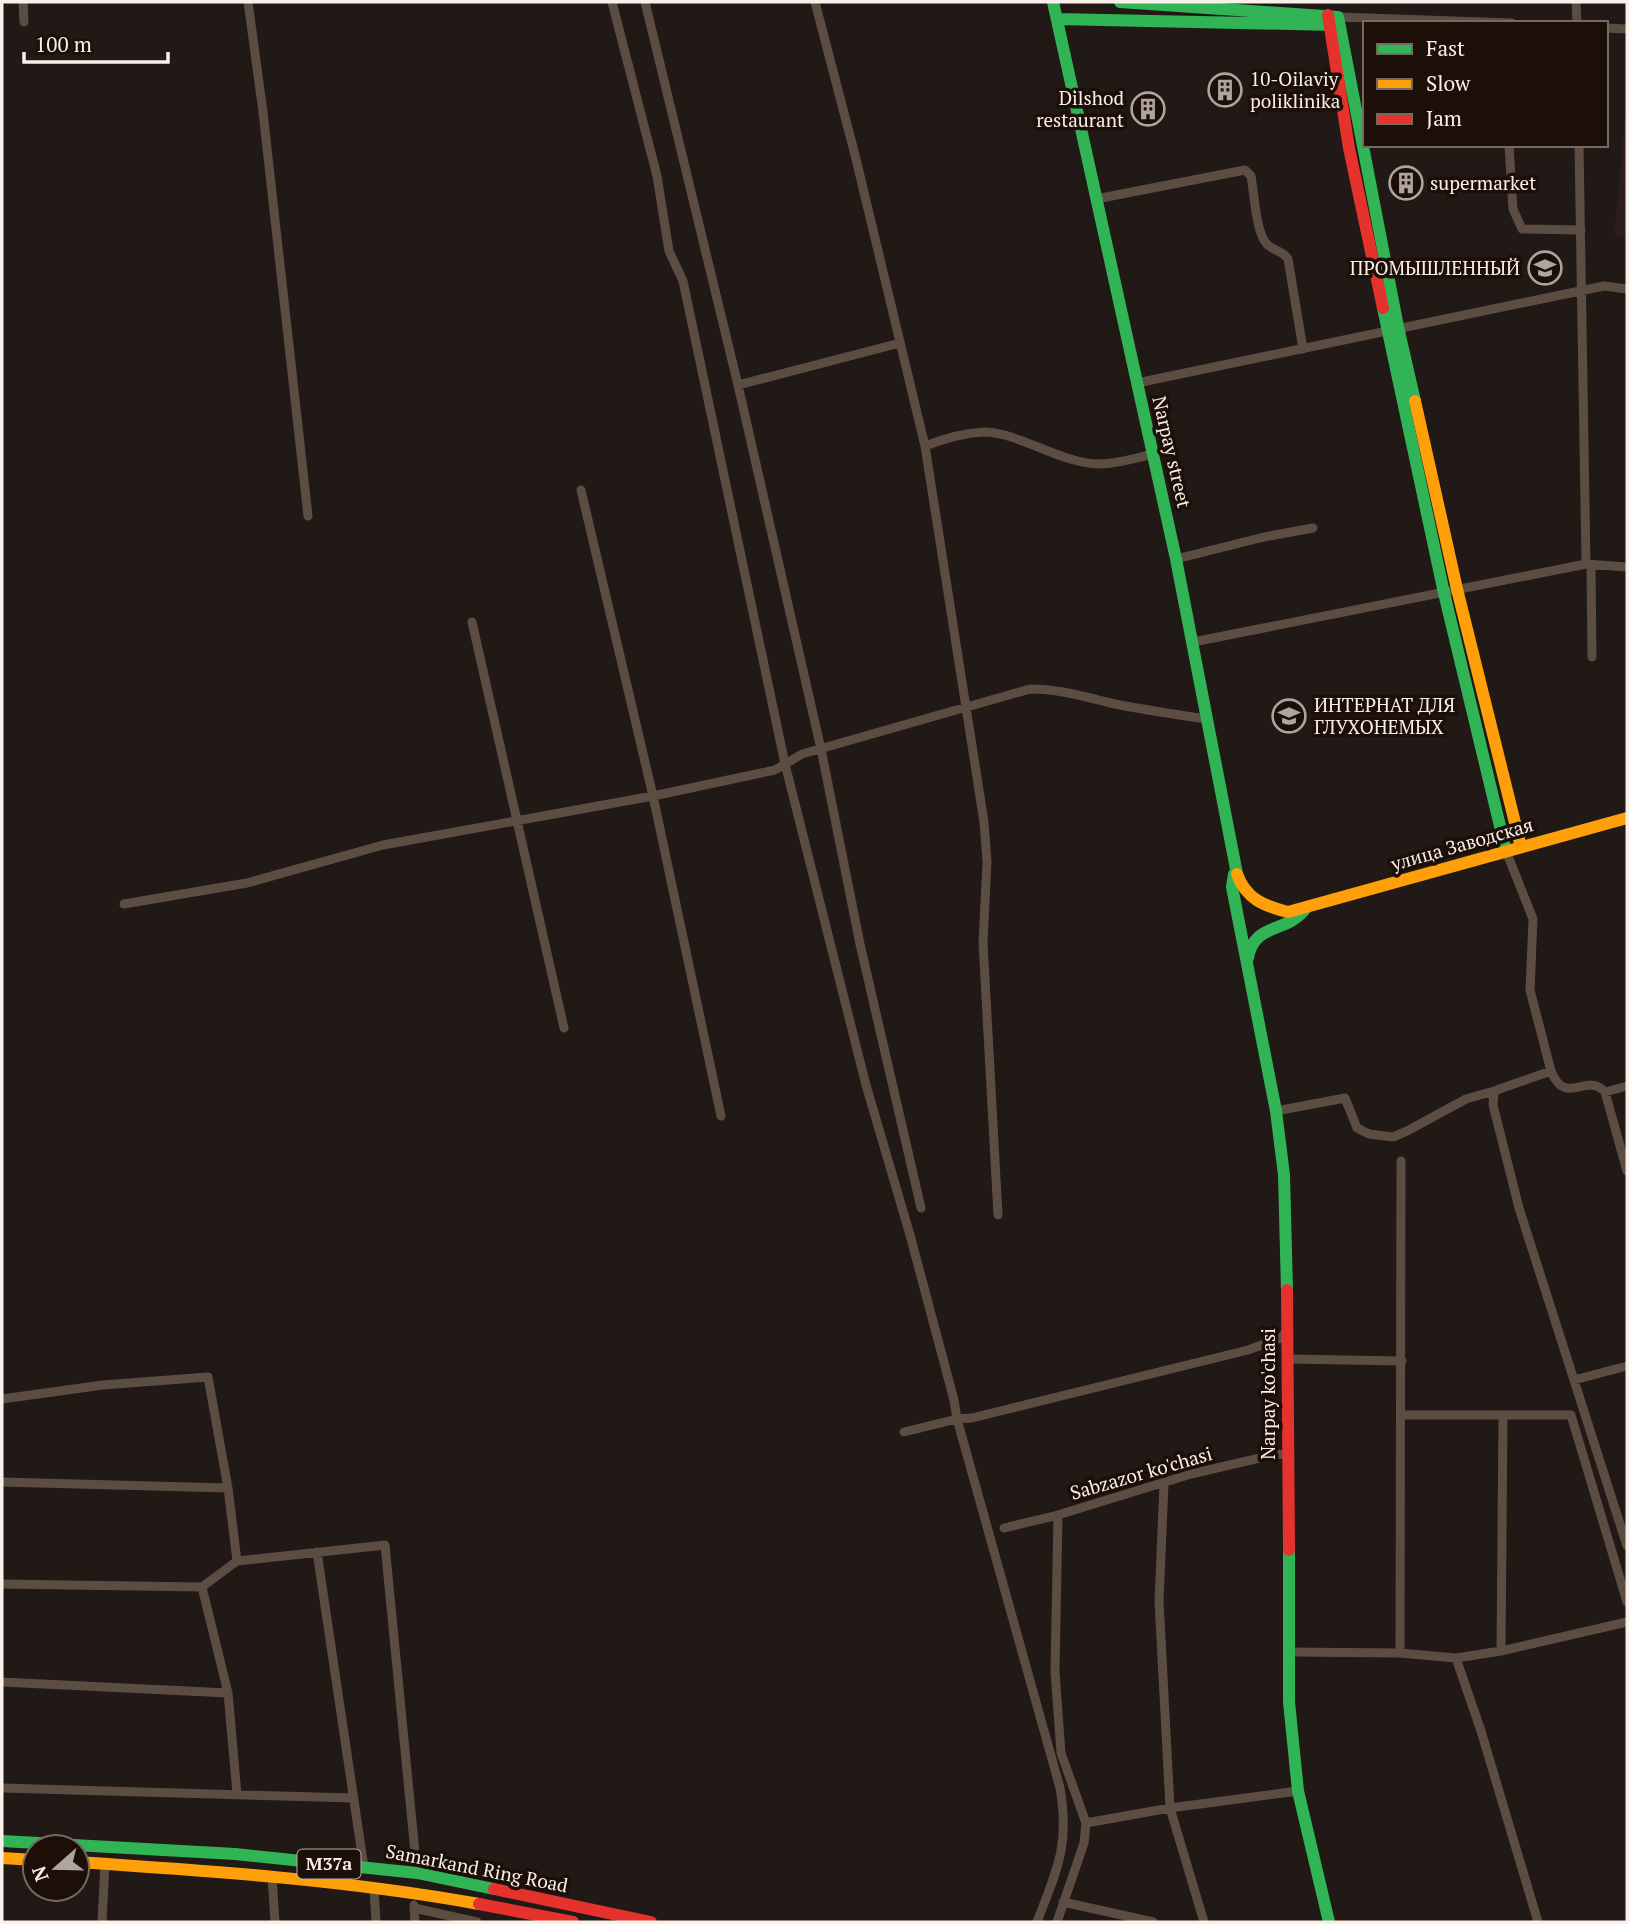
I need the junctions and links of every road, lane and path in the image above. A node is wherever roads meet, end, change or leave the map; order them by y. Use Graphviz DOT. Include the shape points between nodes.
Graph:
graph roads {
  1 [pos="23,2"];
  2 [pos="247,2"];
  3 [pos="612,2"];
  4 [pos="645,2"];
  5 [pos="815,2"];
  6 [pos="1053,2"];
  7 [pos="1120,2"];
  8 [pos="1576,2"];
  9 [pos="1057,19"];
  10 [pos="1336,20"];
  11 [pos="1395,21"];
  12 [pos="1577,21"];
  13 [pos="24,22"];
  14 [pos="1608,28"];
  15 [pos="1627,29"];
  16 [pos="1509,147"];
  17 [pos="1579,147"];
  18 [pos="1096,199"];
  19 [pos="1581,230"];
  20 [pos="1627,289"];
  21 [pos="1582,290"];
  22 [pos="1393,330"];
  23 [pos="900,343"];
  24 [pos="1303,349"];
  25 [pos="1137,383"];
  26 [pos="738,385"];
  27 [pos="925,446"];
  28 [pos="1153,454"];
  29 [pos="581,490"];
  30 [pos="308,516"];
  31 [pos="1313,528"];
  32 [pos="1176,559"];
  33 [pos="1589,564"];
  34 [pos="1627,567"];
  35 [pos="1451,591"];
  36 [pos="472,622"];
  37 [pos="1193,642"];
  38 [pos="1592,657"];
  39 [pos="965,708"];
  40 [pos="1205,719"];
  41 [pos="821,749"];
  42 [pos="785,764"];
  43 [pos="653,796"];
  44 [pos="1627,818"];
  45 [pos="517,820"];
  46 [pos="1521,847"];
  47 [pos="1506,851"];
  48 [pos="1235,867"];
  49 [pos="1260,903"];
  50 [pos="124,904"];
  51 [pos="1306,908"];
  52 [pos="1248,968"];
  53 [pos="564,1028"];
  54 [pos="1551,1071"];
  55 [pos="1627,1086"];
  56 [pos="1494,1091"];
  57 [pos="1605,1092"];
  58 [pos="1276,1111"];
  59 [pos="721,1116"];
  60 [pos="1401,1161"];
  61 [pos="1627,1171"];
  62 [pos="921,1208"];
  63 [pos="998,1215"];
  64 [pos="1288,1329"];
  65 [pos="1288,1359"];
  66 [pos="1402,1361"];
  67 [pos="1627,1366"];
  68 [pos="1574,1380"];
  69 [pos="2,1399"];
  70 [pos="1401,1415"];
  71 [pos="1503,1415"];
  72 [pos="957,1419"];
  73 [pos="904,1432"];
  74 [pos="1287,1455"];
  75 [pos="2,1482"];
  76 [pos="1164,1484"];
  77 [pos="228,1488"];
  78 [pos="1058,1515"];
  79 [pos="1004,1528"];
  80 [pos="1627,1546"];
  81 [pos="317,1552"];
  82 [pos="237,1561"];
  83 [pos="2,1584"];
  84 [pos="202,1587"];
  85 [pos="1627,1602"];
  86 [pos="1627,1622"];
  87 [pos="1501,1651"];
  88 [pos="1289,1652"];
  89 [pos="1400,1653"];
  90 [pos="1456,1658"];
  91 [pos="2,1682"];
  92 [pos="228,1693"];
  93 [pos="2,1788"];
  94 [pos="1298,1791"];
  95 [pos="237,1794"];
  96 [pos="353,1798"];
  97 [pos="1170,1808"];
  98 [pos="1086,1824"];
  99 [pos="2,1841"];
  100 [pos="2,1858"];
  101 [pos="21,1859"];
  102 [pos="293,1860"];
  103 [pos="91,1863"];
  104 [pos="105,1864"];
  105 [pos="364,1868"];
  106 [pos="417,1873"];
  107 [pos="272,1875"];
  108 [pos="290,1877"];
  109 [pos="374,1888"];
  110 [pos="413,1892"];
  111 [pos="1063,1902"];
  112 [pos="414,1908"];
  113 [pos="102,1922"];
  114 [pos="275,1922"];
  115 [pos="376,1922"];
  116 [pos="415,1922"];
  117 [pos="477,1922"];
  118 [pos="573,1922"];
  119 [pos="651,1922"];
  120 [pos="1037,1922"];
  121 [pos="1058,1922"];
  122 [pos="1153,1922"];
  123 [pos="1204,1922"];
  124 [pos="1329,1922"];
  125 [pos="1538,1922"];
  1 -- 13 [label="street"];
  2 -- 30 [label="street"];
  3 -- 42 [label="street" via="657,176 669,250 683,281"];
  4 -- 26 [label="street"];
  5 -- 23 [label="street"];
  6 -- 9 [label="main road, Narpay street"];
  7 -- 10 [label="main road"];
  8 -- 12 [label="street"];
  9 -- 10 [label="main road"];
  9 -- 18 [label="main road, Narpay street"];
  10 -- 11 [label="street"];
  10 -- 22 [label="main road" via="1349,148"];
  14 -- 15 [label="street"];
  16 -- 19 [label="street" via="1513,209 1522,229"];
  17 -- 19 [label="street"];
  18 -- 24 [label="street" via="1245,170 1251,176 1262,237 1288,259"];
  18 -- 25 [label="main road, Narpay street"];
  19 -- 21 [label="street"];
  20 -- 21 [label="street" via="1604,286"];
  21 -- 22 [label="street"];
  21 -- 33 [label="street"];
  22 -- 24 [label="street"];
  22 -- 35 [label="main road"];
  23 -- 26 [label="street"];
  23 -- 27 [label="street"];
  24 -- 25 [label="street"];
  25 -- 28 [label="main road, Narpay street"];
  26 -- 41 [label="street"];
  27 -- 28 [label="street" via="985,432 1098,464"];
  27 -- 39 [label="street"];
  28 -- 32 [label="main road, Narpay street"];
  29 -- 43 [label="street"];
  31 -- 32 [label="street"];
  32 -- 37 [label="main road, Narpay street"];
  33 -- 34 [label="street"];
  33 -- 35 [label="street"];
  33 -- 38 [label="street"];
  35 -- 37 [label="street"];
  35 -- 46 [label="main road"];
  35 -- 47 [label="main road"];
  36 -- 45 [label="street"];
  37 -- 40 [label="main road, Narpay street"];
  39 -- 40 [label="street" via="1003,695 1052,689"];
  39 -- 41 [label="street"];
  39 -- 63 [label="street" via="987,862 983,943"];
  40 -- 48 [label="main road, Narpay street"];
  41 -- 42 [label="street"];
  41 -- 62 [label="street"];
  42 -- 43 [label="street"];
  42 -- 72 [label="street"];
  43 -- 45 [label="street"];
  43 -- 59 [label="street"];
  44 -- 46 [label="main road, улица Заводская"];
  45 -- 50 [label="street" via="383,845 247,883"];
  45 -- 53 [label="street"];
  46 -- 47 [label="main road, улица Заводская"];
  47 -- 51 [label="main road, улица Заводская"];
  47 -- 54 [label="street" via="1533,919 1530,990"];
  48 -- 49 [label="main road, Narpay street" via="1246,894"];
  48 -- 52 [label="main road, Narpay ko'chasi" via="1232,887"];
  49 -- 51 [label="main road, улица Заводская" via="1288,912"];
  51 -- 52 [label="main road, улица Заводская" via="1296,920 1253,939"];
  52 -- 58 [label="main road, Narpay ko'chasi"];
  54 -- 56 [label="street"];
  54 -- 57 [label="street" via="1563,1088 1592,1084"];
  55 -- 57 [label="street"];
  56 -- 58 [label="street" via="1466,1098 1393,1136 1357,1128 1345,1098"];
  56 -- 68 [label="street" via="1493,1105 1519,1208"];
  57 -- 61 [label="street"];
  58 -- 64 [label="main road, Narpay ko'chasi" via="1286,1212"];
  60 -- 66 [label="street"];
  64 -- 65 [label="main road, Narpay ko'chasi"];
  64 -- 72 [label="street" via="1282,1338 1248,1350"];
  65 -- 66 [label="street"];
  65 -- 74 [label="main road, Narpay ko'chasi"];
  66 -- 70 [label="street"];
  67 -- 68 [label="street"];
  68 -- 80 [label="street"];
  69 -- 77 [label="street" via="208,1377"];
  70 -- 71 [label="street"];
  70 -- 89 [label="street"];
  71 -- 85 [label="street" via="1571,1415 1575,1421"];
  71 -- 87 [label="street"];
  72 -- 73 [label="street"];
  72 -- 120 [label="street" via="1065,1818 1058,1867"];
  74 -- 76 [label="street, Sabzazor ko'chasi" via="1191,1474"];
  74 -- 88 [label="main road, Narpay ko'chasi"];
  75 -- 77 [label="street"];
  76 -- 78 [label="street, Sabzazor ko'chasi"];
  76 -- 97 [label="street" via="1159,1601"];
  77 -- 82 [label="street"];
  78 -- 79 [label="street, Sabzazor ko'chasi"];
  78 -- 98 [label="street" via="1055,1672 1062,1753"];
  81 -- 82 [label="street"];
  81 -- 96 [label="street"];
  81 -- 106 [label="street" via="385,1545"];
  82 -- 84 [label="street"];
  83 -- 84 [label="street"];
  84 -- 92 [label="street"];
  86 -- 87 [label="street"];
  87 -- 90 [label="street"];
  88 -- 89 [label="street"];
  88 -- 94 [label="main road, Narpay ko'chasi"];
  89 -- 90 [label="street"];
  90 -- 125 [label="street"];
  91 -- 92 [label="street"];
  92 -- 95 [label="street"];
  93 -- 95 [label="street"];
  94 -- 97 [label="street"];
  94 -- 124 [label="main road, Narpay ko'chasi"];
  95 -- 96 [label="street"];
  96 -- 105 [label="street"];
  97 -- 98 [label="street"];
  97 -- 123 [label="street"];
  98 -- 111 [label="street"];
  99 -- 102 [label="main road, Samarkand Ring Road / M37a"];
  100 -- 101 [label="main road"];
  102 -- 105 [label="main road, Samarkand Ring Road / M37a"];
  102 -- 108 [label="main road"];
  103 -- 104 [label="main road, Samarkand Ring Road / M37a"];
  104 -- 107 [label="main road, Samarkand Ring Road / M37a"];
  104 -- 113 [label="street"];
  105 -- 106 [label="main road, Samarkand Ring Road / M37a"];
  106 -- 119 [label="main road, Samarkand Ring Road / M37a"];
  107 -- 108 [label="main road, Samarkand Ring Road / M37a"];
  107 -- 114 [label="street"];
  108 -- 109 [label="main road, Samarkand Ring Road / M37a"];
  109 -- 110 [label="main road, Samarkand Ring Road / M37a"];
  109 -- 115 [label="street"];
  110 -- 112 [label="street"];
  110 -- 118 [label="main road, Samarkand Ring Road / M37a"];
  111 -- 121 [label="street"];
  111 -- 122 [label="street"];
  112 -- 116 [label="street"];
  112 -- 117 [label="street"];
}
